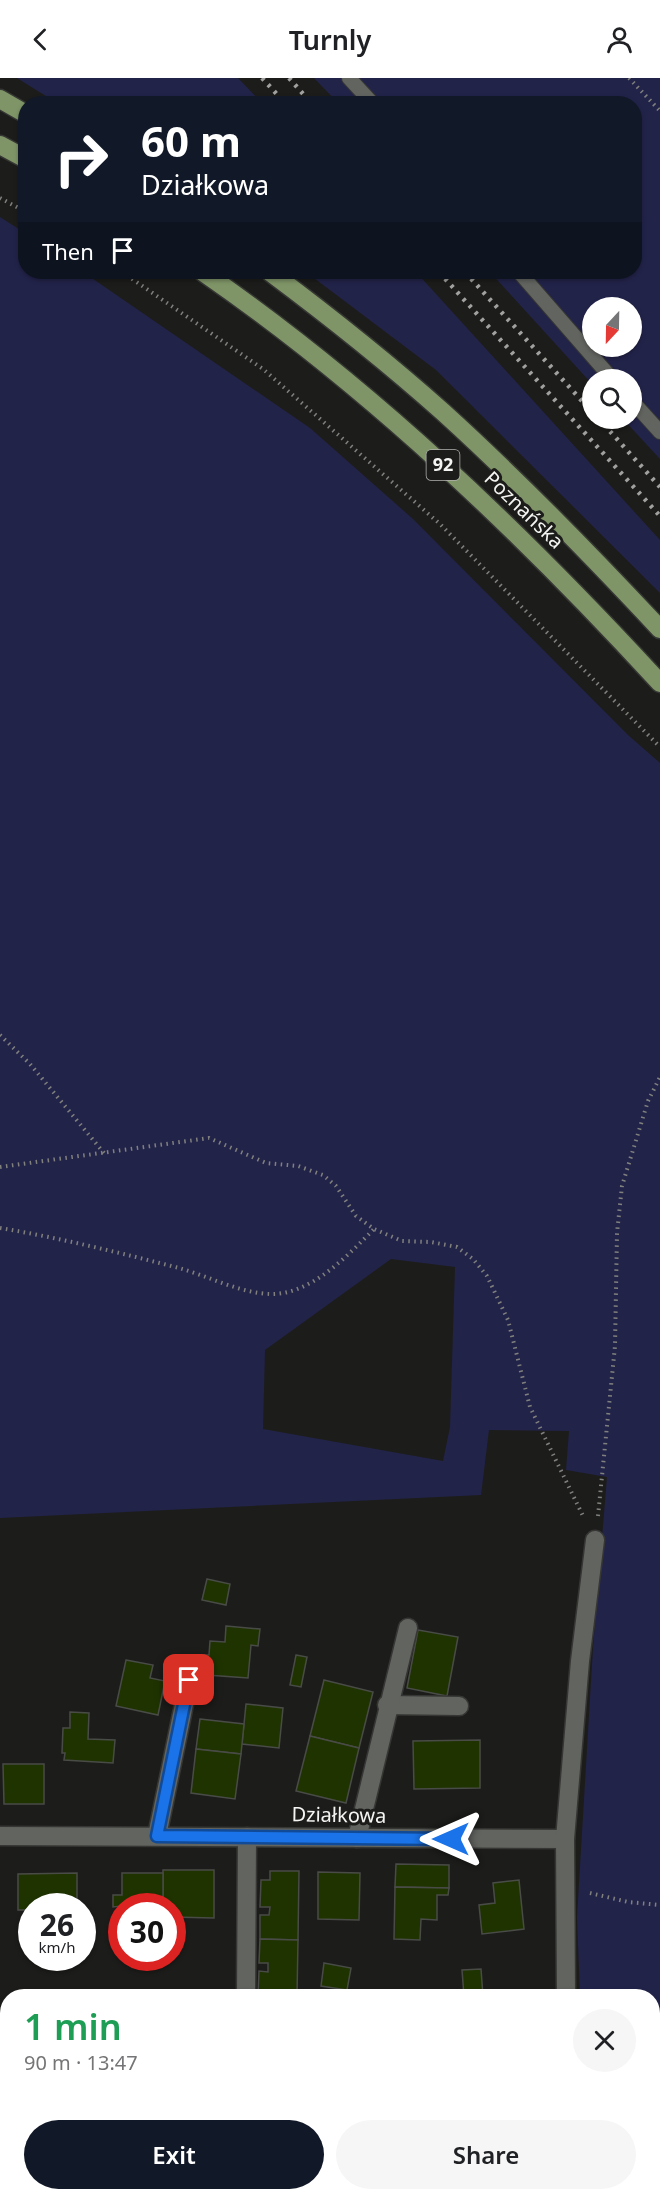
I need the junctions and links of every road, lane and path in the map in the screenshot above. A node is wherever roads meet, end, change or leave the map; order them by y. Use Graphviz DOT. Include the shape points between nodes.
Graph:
graph roads {
  1 [pos="349,78"];
  2 [pos="629,78"];
  3 [pos="366,96"];
  4 [pos="0,99"];
  5 [pos="18,109"];
  6 [pos="660,111"];
  7 [pos="0,146"];
  8 [pos="18,155"];
  9 [pos="0,198"];
  10 [pos="18,208"];
  11 [pos="132,279"];
  12 [pos="213,279"];
  13 [pos="279,279"];
  14 [pos="525,279"];
  15 [pos="603,369"];
  16 [pos="642,412"];
  17 [pos="660,432"];
  18 [pos="660,628"];
  19 [pos="660,683"];
  20 [pos="660,747"];
  21 [pos="0,1035"];
  22 [pos="660,1077"];
  23 [pos="104,1153"];
  24 [pos="0,1167"];
  25 [pos="0,1228"];
  26 [pos="374,1229"];
  27 [pos="595,1540"];
  28 [pos="408,1628"];
  29 [pos="189,1680"];
  30 [pos="387,1705"];
  31 [pos="459,1706"];
  32 [pos="0,1836"];
  33 [pos="157,1836"];
  34 [pos="247,1837"];
  35 [pos="357,1838"];
  36 [pos="565,1839"];
  37 [pos="565,1887"];
  38 [pos="660,1905"];
  39 [pos="246,1989"];
  40 [pos="566,1989"];
  1 -- 3 [label="lane"];
  2 -- 6 [label="path"];
  4 -- 5 [label="main road"];
  7 -- 8 [label="main road"];
  9 -- 10 [label="path"];
  11 -- 20 [label="path" via="263,369 440,524"];
  12 -- 19 [label="main road, Poznańska / 92" via="340,375 447,469 544,561"];
  13 -- 18 [label="main road, Poznańska / 92" via="444,412 532,495"];
  14 -- 15 [label="lane"];
  16 -- 17 [label="lane"];
  21 -- 23 [label="path" via="30,1064"];
  22 -- 27 [label="path" via="648,1101 622,1186 616,1233 615,1346"];
  23 -- 24 [label="path"];
  23 -- 26 [label="path" via="209,1138 266,1163 298,1166 323,1175 336,1186 356,1216"];
  25 -- 26 [label="path" via="272,1294 298,1289 336,1267"];
  26 -- 27 [label="path" via="402,1241 457,1247 473,1258 487,1276 508,1320 530,1407"];
  27 -- 36 [label="street"];
  28 -- 30 [label="street"];
  29 -- 33 [label="street"];
  30 -- 31 [label="street"];
  30 -- 35 [label="street"];
  32 -- 33 [label="street, Działkowa"];
  33 -- 34 [label="street, Działkowa"];
  34 -- 35 [label="street, Działkowa"];
  34 -- 39 [label="street"];
  35 -- 36 [label="street, Działkowa"];
  36 -- 37 [label="street"];
  37 -- 38 [label="path" via="628,1902"];
  37 -- 40 [label="street"];
}
